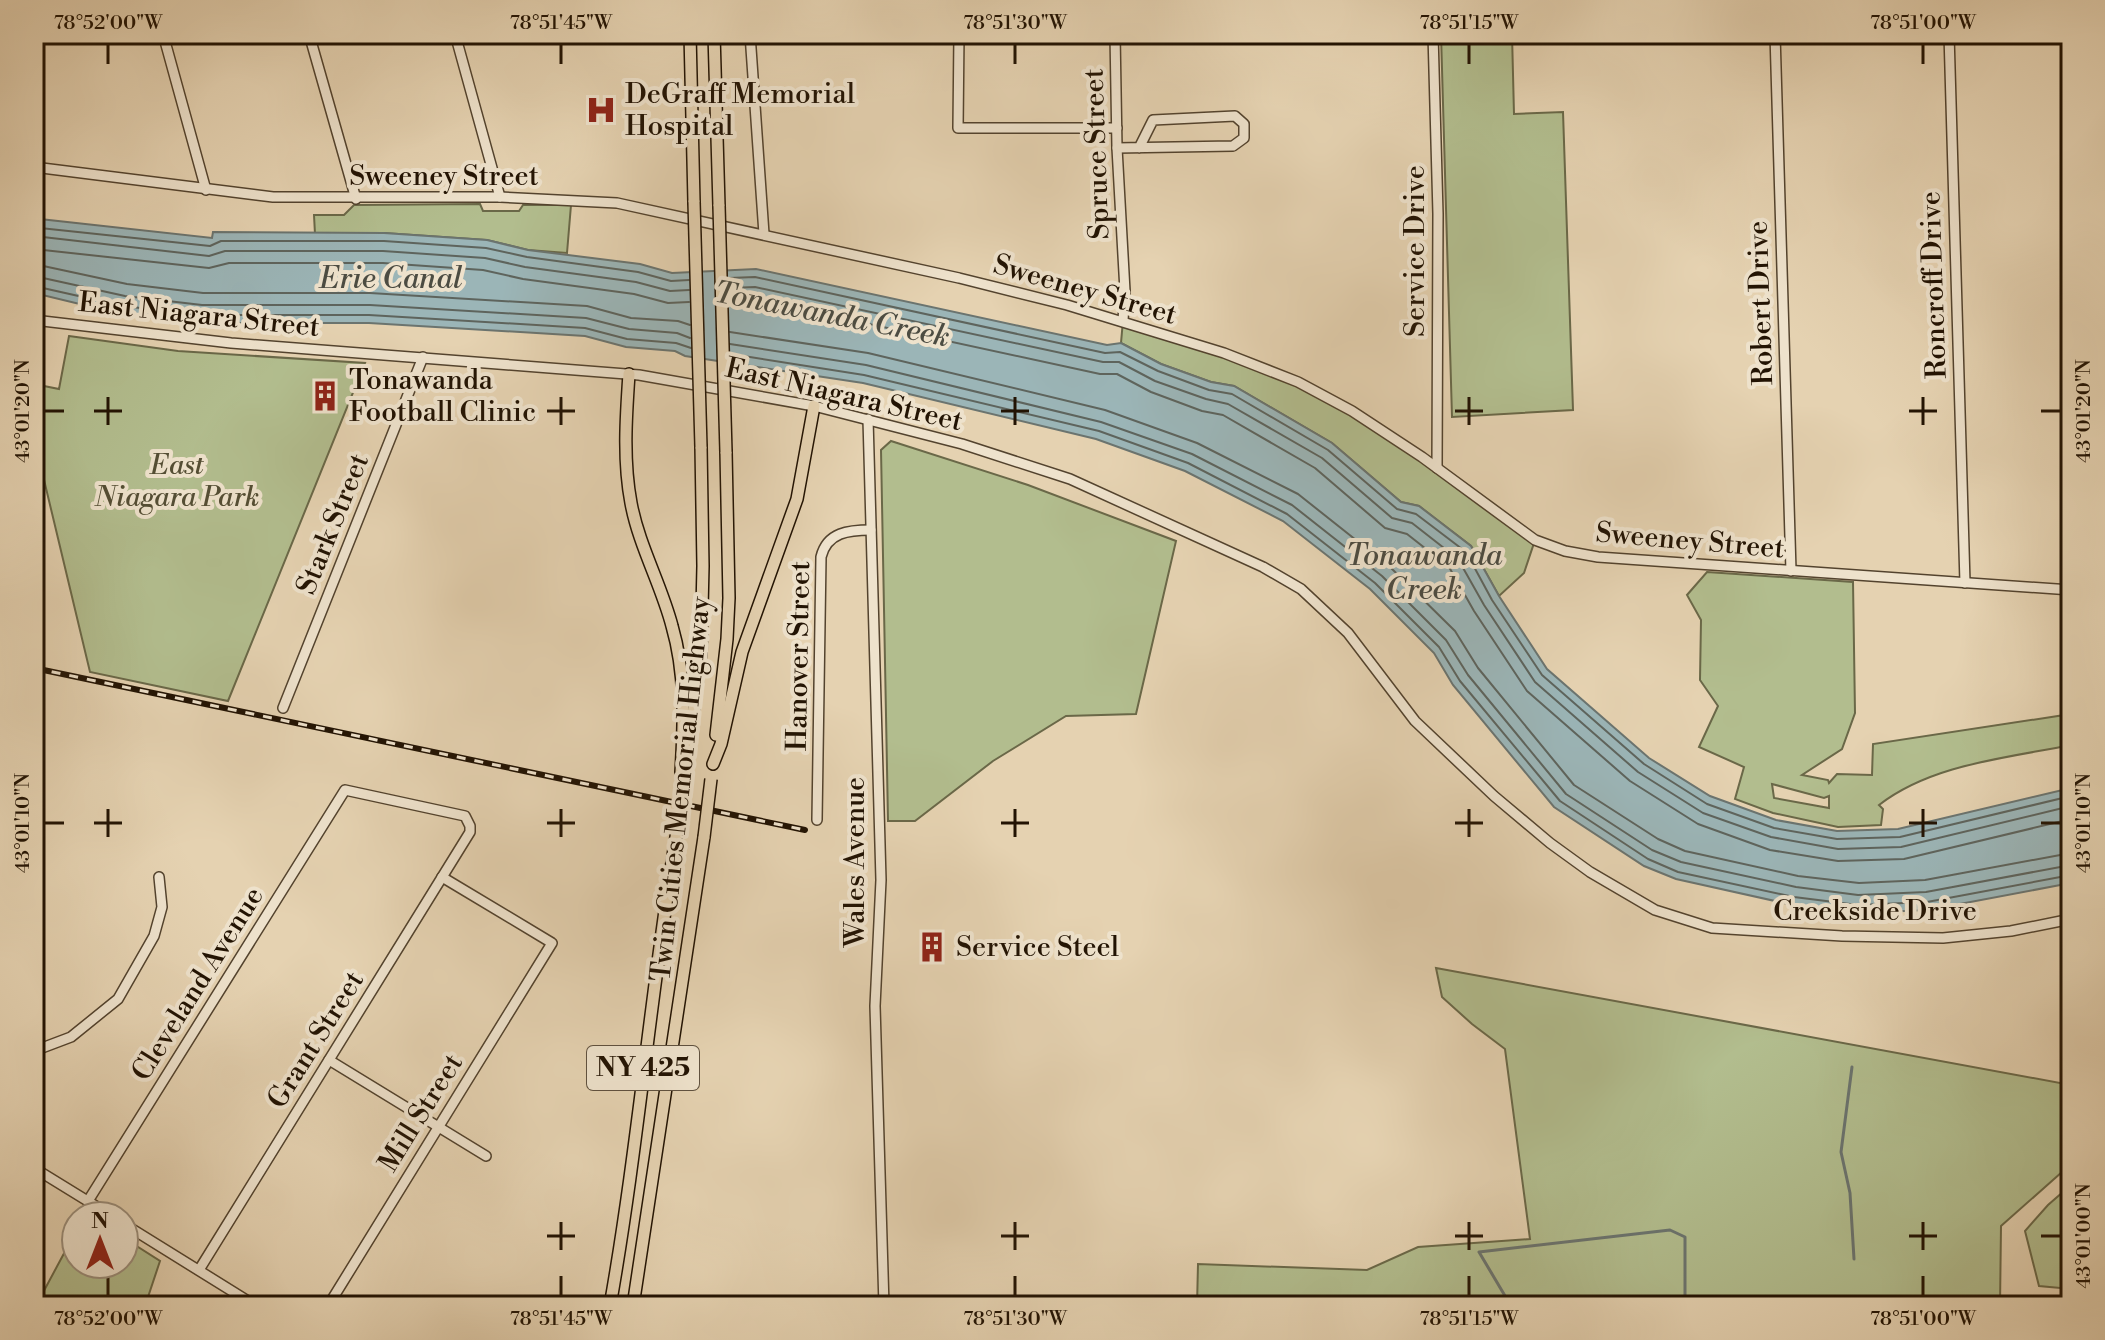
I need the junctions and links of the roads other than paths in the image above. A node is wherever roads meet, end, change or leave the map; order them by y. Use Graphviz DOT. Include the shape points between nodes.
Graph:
graph roads {
  1 [pos="163,34"];
  2 [pos="309,34"];
  3 [pos="455,34"];
  4 [pos="690,34"];
  5 [pos="714,34"];
  6 [pos="750,34"];
  7 [pos="959,34"];
  8 [pos="1115,34"];
  9 [pos="1433,34"];
  10 [pos="1775,34"];
  11 [pos="1949,34"];
  12 [pos="1117,128"];
  13 [pos="1117,148"];
  14 [pos="1139,148"];
  15 [pos="34,152"];
  16 [pos="36,167"];
  17 [pos="206,190"];
  18 [pos="500,197"];
  19 [pos="356,199"];
  20 [pos="764,234"];
  21 [pos="34,320"];
  22 [pos="1123,320"];
  23 [pos="423,357"];
  24 [pos="629,374"];
  25 [pos="814,406"];
  26 [pos="868,419"];
  27 [pos="1437,468"];
  28 [pos="871,530"];
  29 [pos="1791,571"];
  30 [pos="1965,583"];
  31 [pos="2071,590"];
  32 [pos="283,708"];
  33 [pos="713,764"];
  34 [pos="684,773"];
  35 [pos="817,820"];
  36 [pos="470,832"];
  37 [pos="159,877"];
  38 [pos="442,877"];
  39 [pos="1680,919"];
  40 [pos="2071,919"];
  41 [pos="34,1051"];
  42 [pos="329,1060"];
  43 [pos="438,1128"];
  44 [pos="486,1156"];
  45 [pos="34,1168"];
  46 [pos="86,1200"];
  47 [pos="89,1200"];
  48 [pos="140,1234"];
  49 [pos="199,1270"];
  50 [pos="252,1305"];
  51 [pos="328,1306"];
  52 [pos="610,1306"];
  53 [pos="633,1306"];
  54 [pos="884,1306"];
  1 -- 17 [label="street"];
  2 -- 19 [label="street"];
  3 -- 18 [label="street"];
  4 -- 34 [label="main road, Twin Cities Memorial Highway, bridge" via="703,566 701,652"];
  5 -- 33 [label="main road, Twin Cities Memorial Highway / NY 425, bridge" via="727,639"];
  6 -- 20 [label="street"];
  7 -- 12 [label="street" via="958,128"];
  8 -- 12 [label="street, Spruce Street"];
  9 -- 27 [label="street, Service Drive"];
  10 -- 29 [label="street, Robert Drive"];
  11 -- 30 [label="street, Roncroff Drive"];
  12 -- 13 [label="street, Spruce Street"];
  13 -- 14 [label="street"];
  13 -- 22 [label="street, Spruce Street"];
  14 -- 14 [label="street" via="1233,146 1244,138 1244,124 1235,116 1153,120"];
  15 -- 16 [label="street"];
  16 -- 17 [label="street, Sweeney Street"];
  17 -- 19 [label="street, Sweeney Street"];
  18 -- 19 [label="street, Sweeney Street"];
  18 -- 20 [label="street, Sweeney Street" via="617,203"];
  20 -- 22 [label="street, Sweeney Street"];
  21 -- 23 [label="street, East Niagara Street" via="179,338"];
  22 -- 27 [label="street, Sweeney Street" via="1298,382"];
  23 -- 24 [label="street, East Niagara Street"];
  23 -- 32 [label="street, Stark Street"];
  24 -- 25 [label="street, East Niagara Street"];
  24 -- 34 [label="main road" via="628,483 637,529 678,648"];
  25 -- 26 [label="street, East Niagara Street"];
  25 -- 33 [label="main road" via="797,499 749,630"];
  26 -- 28 [label="street, Wales Avenue"];
  26 -- 39 [label="street, East Niagara Street" via="1070,479 1301,589 1348,633 1415,721 1494,796 1590,872"];
  27 -- 29 [label="street, Sweeney Street" via="1535,540 1565,551"];
  28 -- 35 [label="street, Hanover Street" via="835,536 821,557"];
  28 -- 54 [label="street, Wales Avenue" via="881,880 875,1006"];
  29 -- 30 [label="street, Sweeney Street"];
  30 -- 31 [label="street, Sweeney Street"];
  33 -- 53 [label="main road, Twin Cities Memorial Highway / NY 425, bridge"];
  34 -- 52 [label="main road, Twin Cities Memorial Highway / NY 425, bridge"];
  36 -- 38 [label="street, Grant Street"];
  36 -- 47 [label="street, Cleveland Avenue" via="469,821 460,813 345,790"];
  37 -- 41 [label="street" via="162,907 154,936 118,999 71,1037"];
  38 -- 42 [label="street, Grant Street"];
  38 -- 43 [label="street, Mill Street" via="552,943"];
  39 -- 40 [label="street, Creekside Drive" via="1753,932 1943,938"];
  42 -- 43 [label="street"];
  42 -- 49 [label="street, Grant Street"];
  43 -- 44 [label="street"];
  43 -- 51 [label="street, Mill Street"];
  45 -- 46 [label="street"];
  48 -- 49 [label="street"];
  49 -- 50 [label="street"];
}
